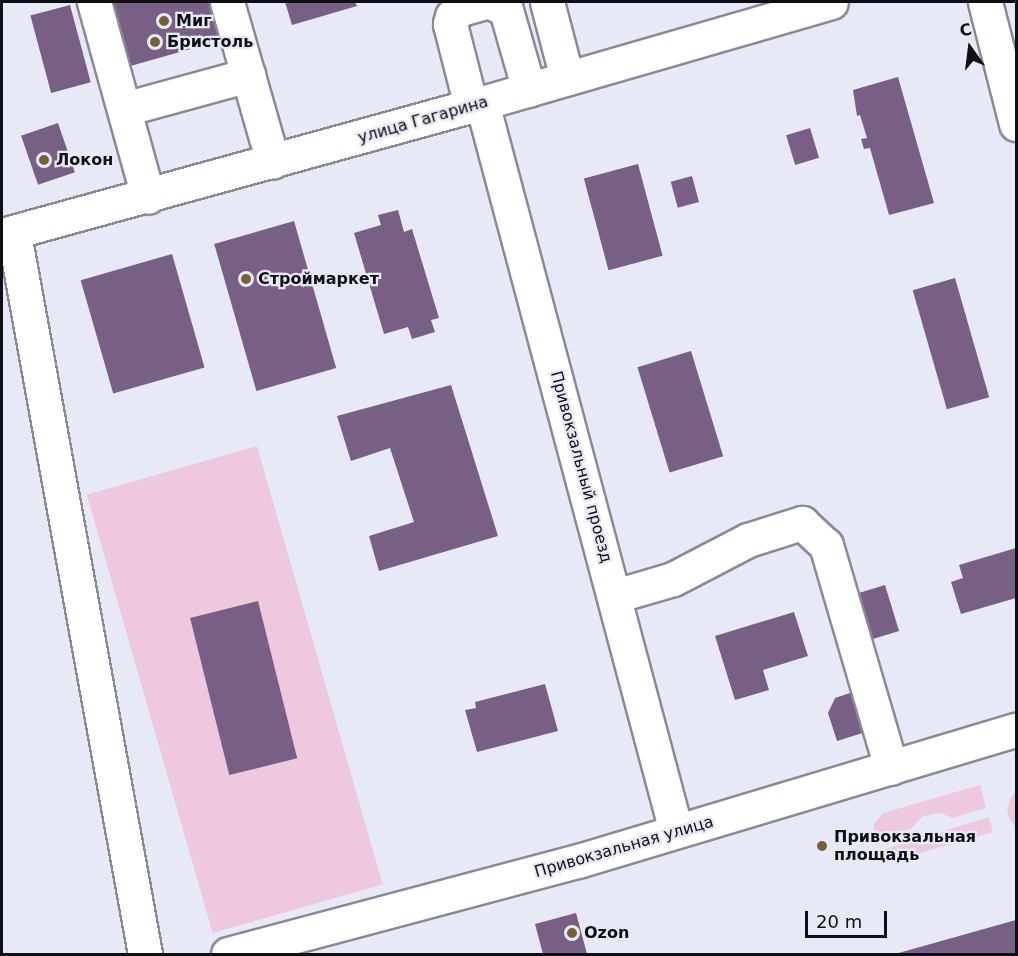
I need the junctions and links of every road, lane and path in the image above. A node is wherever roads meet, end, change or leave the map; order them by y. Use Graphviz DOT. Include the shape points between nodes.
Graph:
graph roads {
  1 [pos="94,2"];
  2 [pos="227,2"];
  3 [pos="488,2"];
  4 [pos="546,2"];
  5 [pos="831,2"];
  6 [pos="985,2"];
  7 [pos="248,75"];
  8 [pos="567,78"];
  9 [pos="530,90"];
  10 [pos="477,105"];
  11 [pos="124,109"];
  12 [pos="1017,124"];
  13 [pos="273,162"];
  14 [pos="148,197"];
  15 [pos="8,234"];
  16 [pos="615,596"];
  17 [pos="1017,730"];
  18 [pos="891,768"];
  19 [pos="676,831"];
  20 [pos="145,954"];
  21 [pos="228,954"];
  1 -- 11 [label="street"];
  2 -- 7 [label="street"];
  3 -- 9 [label="street" via="506,10"];
  3 -- 10 [label="street, Привокзальный проезд" via="461,9 452,16 450,24"];
  4 -- 8 [label="street"];
  5 -- 8 [label="street, улица Гагарина"];
  6 -- 12 [label="street"];
  7 -- 11 [label="street"];
  7 -- 13 [label="street"];
  8 -- 9 [label="street, улица Гагарина"];
  9 -- 10 [label="street, улица Гагарина"];
  10 -- 13 [label="street, улица Гагарина"];
  10 -- 16 [label="street, Привокзальный проезд"];
  11 -- 14 [label="street"];
  13 -- 14 [label="street, улица Гагарина"];
  14 -- 15 [label="street, улица Гагарина"];
  15 -- 20 [label="street"];
  16 -- 18 [label="street" via="673,579 748,540 802,523 826,544"];
  16 -- 19 [label="street, Привокзальный проезд"];
  17 -- 18 [label="street, Привокзальная улица"];
  18 -- 19 [label="street, Привокзальная улица"];
  19 -- 21 [label="street, Привокзальная улица"];
}
